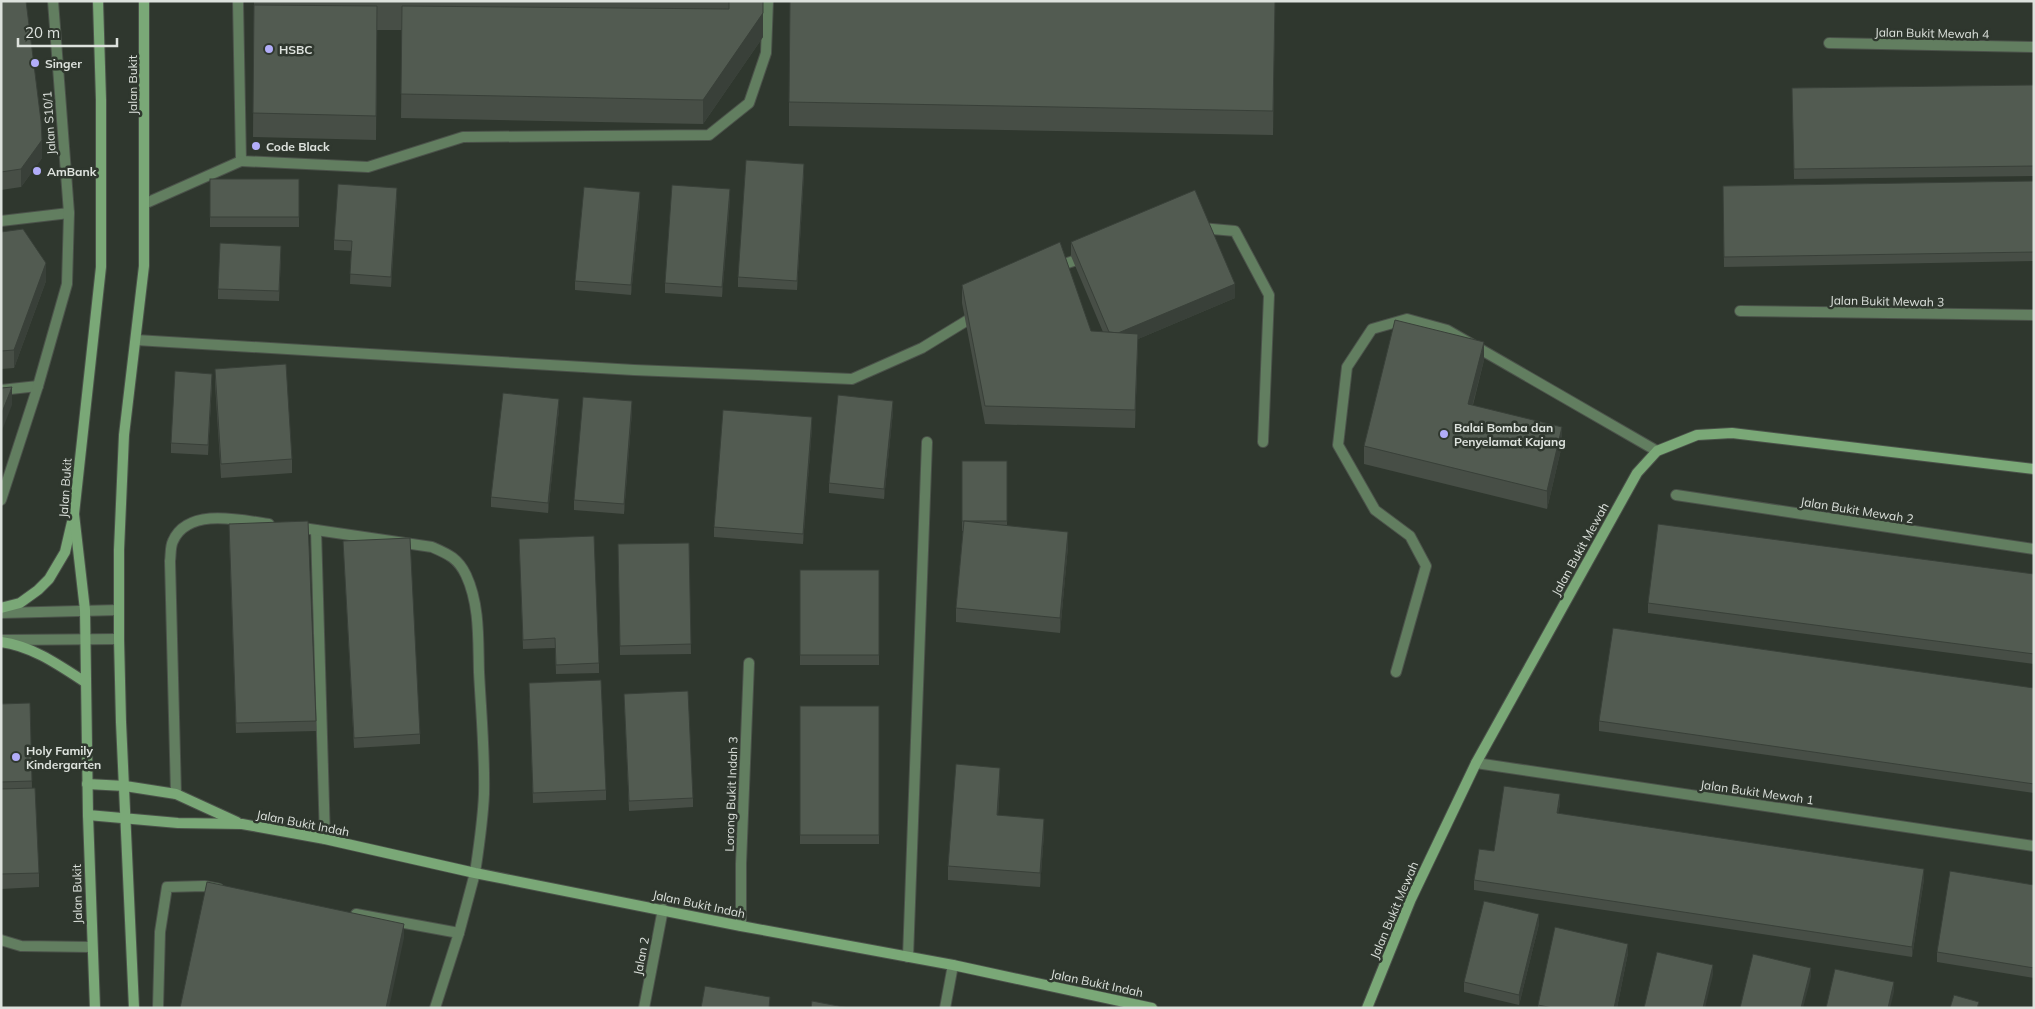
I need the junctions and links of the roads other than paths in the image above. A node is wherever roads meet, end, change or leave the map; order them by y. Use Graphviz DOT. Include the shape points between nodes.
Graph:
graph roads {
  1 [pos="53,1"];
  2 [pos="98,1"];
  3 [pos="144,1"];
  4 [pos="238,1"];
  5 [pos="768,1"];
  6 [pos="1829,43"];
  7 [pos="2034,48"];
  8 [pos="241,161"];
  9 [pos="144,204"];
  10 [pos="69,213"];
  11 [pos="1,221"];
  12 [pos="1191,227"];
  13 [pos="1100,253"];
  14 [pos="1046,273"];
  15 [pos="988,308"];
  16 [pos="1740,311"];
  17 [pos="2034,315"];
  18 [pos="136,340"];
  19 [pos="38,386"];
  20 [pos="1,390"];
  21 [pos="926,442"];
  22 [pos="1263,442"];
  23 [pos="1657,451"];
  24 [pos="2034,468"];
  25 [pos="1676,495"];
  26 [pos="1,500"];
  27 [pos="74,514"];
  28 [pos="316,530"];
  29 [pos="2034,549"];
  30 [pos="1,608"];
  31 [pos="85,610"];
  32 [pos="119,610"];
  33 [pos="1,613"];
  34 [pos="85,638"];
  35 [pos="119,638"];
  36 [pos="1,641"];
  37 [pos="748,662"];
  38 [pos="1396,672"];
  39 [pos="85,682"];
  40 [pos="1476,763"];
  41 [pos="88,784"];
  42 [pos="125,786"];
  43 [pos="176,794"];
  44 [pos="88,815"];
  45 [pos="127,817"];
  46 [pos="242,824"];
  47 [pos="325,839"];
  48 [pos="2034,846"];
  49 [pos="475,873"];
  50 [pos="233,892"];
  51 [pos="662,909"];
  52 [pos="341,911"];
  53 [pos="741,926"];
  54 [pos="459,933"];
  55 [pos="1,940"];
  56 [pos="91,947"];
  57 [pos="908,957"];
  58 [pos="953,965"];
  59 [pos="95,1008"];
  60 [pos="134,1008"];
  61 [pos="158,1008"];
  62 [pos="435,1008"];
  63 [pos="644,1008"];
  64 [pos="945,1008"];
  65 [pos="1152,1008"];
  66 [pos="1366,1008"];
  1 -- 10 [label="street, Jalan S10/1"];
  2 -- 27 [label="street, Jalan Bukit" via="101,267"];
  3 -- 9 [label="street, Jalan Bukit"];
  4 -- 8 [label="street"];
  5 -- 8 [label="street" via="766,53 748,103 709,135 463,137 368,167"];
  6 -- 7 [label="street, Jalan Bukit Mewah 4"];
  8 -- 9 [label="street"];
  9 -- 18 [label="street, Jalan Bukit" via="144,266"];
  10 -- 11 [label="street"];
  10 -- 19 [label="street, Jalan S10/1" via="67,284"];
  12 -- 22 [label="street" via="1235,231 1269,295"];
  13 -- 14 [label="street"];
  15 -- 18 [label="street" via="922,348 852,379 634,370"];
  16 -- 17 [label="street, Jalan Bukit Mewah 3"];
  18 -- 32 [label="street, Jalan Bukit" via="120,492"];
  19 -- 20 [label="street"];
  19 -- 26 [label="street, Jalan S10/1"];
  21 -- 57 [label="street"];
  23 -- 24 [label="street, Jalan Bukit Mewah" via="1697,435 1732,433"];
  23 -- 38 [label="street" via="1447,330 1408,319 1372,328 1347,367 1338,445 1375,510 1410,536 1426,566"];
  23 -- 40 [label="street, Jalan Bukit Mewah" via="1637,473"];
  25 -- 29 [label="street, Jalan Bukit Mewah 2"];
  27 -- 30 [label="street" via="65,552 49,579 20,603"];
  27 -- 31 [label="street, Jalan Bukit"];
  28 -- 43 [label="street" via="203,518 185,527 173,541 170,561"];
  28 -- 47 [label="street"];
  28 -- 49 [label="street" via="432,547 453,556 465,573 474,595 477,621 483,751 484,793"];
  31 -- 32 [label="street"];
  31 -- 33 [label="street"];
  31 -- 34 [label="street, Jalan Bukit"];
  32 -- 35 [label="street, Jalan Bukit"];
  34 -- 35 [label="street"];
  34 -- 36 [label="street"];
  34 -- 39 [label="street, Jalan Bukit"];
  35 -- 42 [label="street, Jalan Bukit"];
  36 -- 39 [label="street" via="40,655"];
  37 -- 53 [label="street, Lorong Bukit Indah 3"];
  39 -- 41 [label="street, Jalan Bukit"];
  40 -- 48 [label="street, Jalan Bukit Mewah 1"];
  40 -- 66 [label="street, Jalan Bukit Mewah" via="1411,899"];
  41 -- 42 [label="street, Jalan Bukit Indah"];
  41 -- 44 [label="street, Jalan Bukit"];
  42 -- 43 [label="street, Jalan Bukit Indah"];
  42 -- 45 [label="street, Jalan Bukit"];
  43 -- 46 [label="street, Jalan Bukit Indah"];
  44 -- 45 [label="street, Jalan Bukit Indah"];
  44 -- 56 [label="street, Jalan Bukit"];
  45 -- 46 [label="street, Jalan Bukit Indah" via="178,823"];
  45 -- 60 [label="street, Jalan Bukit"];
  46 -- 47 [label="street, Jalan Bukit Indah"];
  47 -- 49 [label="street, Jalan Bukit Indah"];
  49 -- 51 [label="street, Jalan Bukit Indah"];
  49 -- 54 [label="street"];
  50 -- 61 [label="street" via="204,886 167,887 160,932"];
  51 -- 53 [label="street, Jalan Bukit Indah"];
  51 -- 63 [label="street, Jalan 2"];
  52 -- 54 [label="street"];
  53 -- 57 [label="street, Jalan Bukit Indah"];
  54 -- 62 [label="street"];
  55 -- 56 [label="street" via="21,946"];
  56 -- 59 [label="street, Jalan Bukit"];
  57 -- 58 [label="street, Jalan Bukit Indah"];
  58 -- 64 [label="street"];
  58 -- 65 [label="street, Jalan Bukit Indah"];
}
